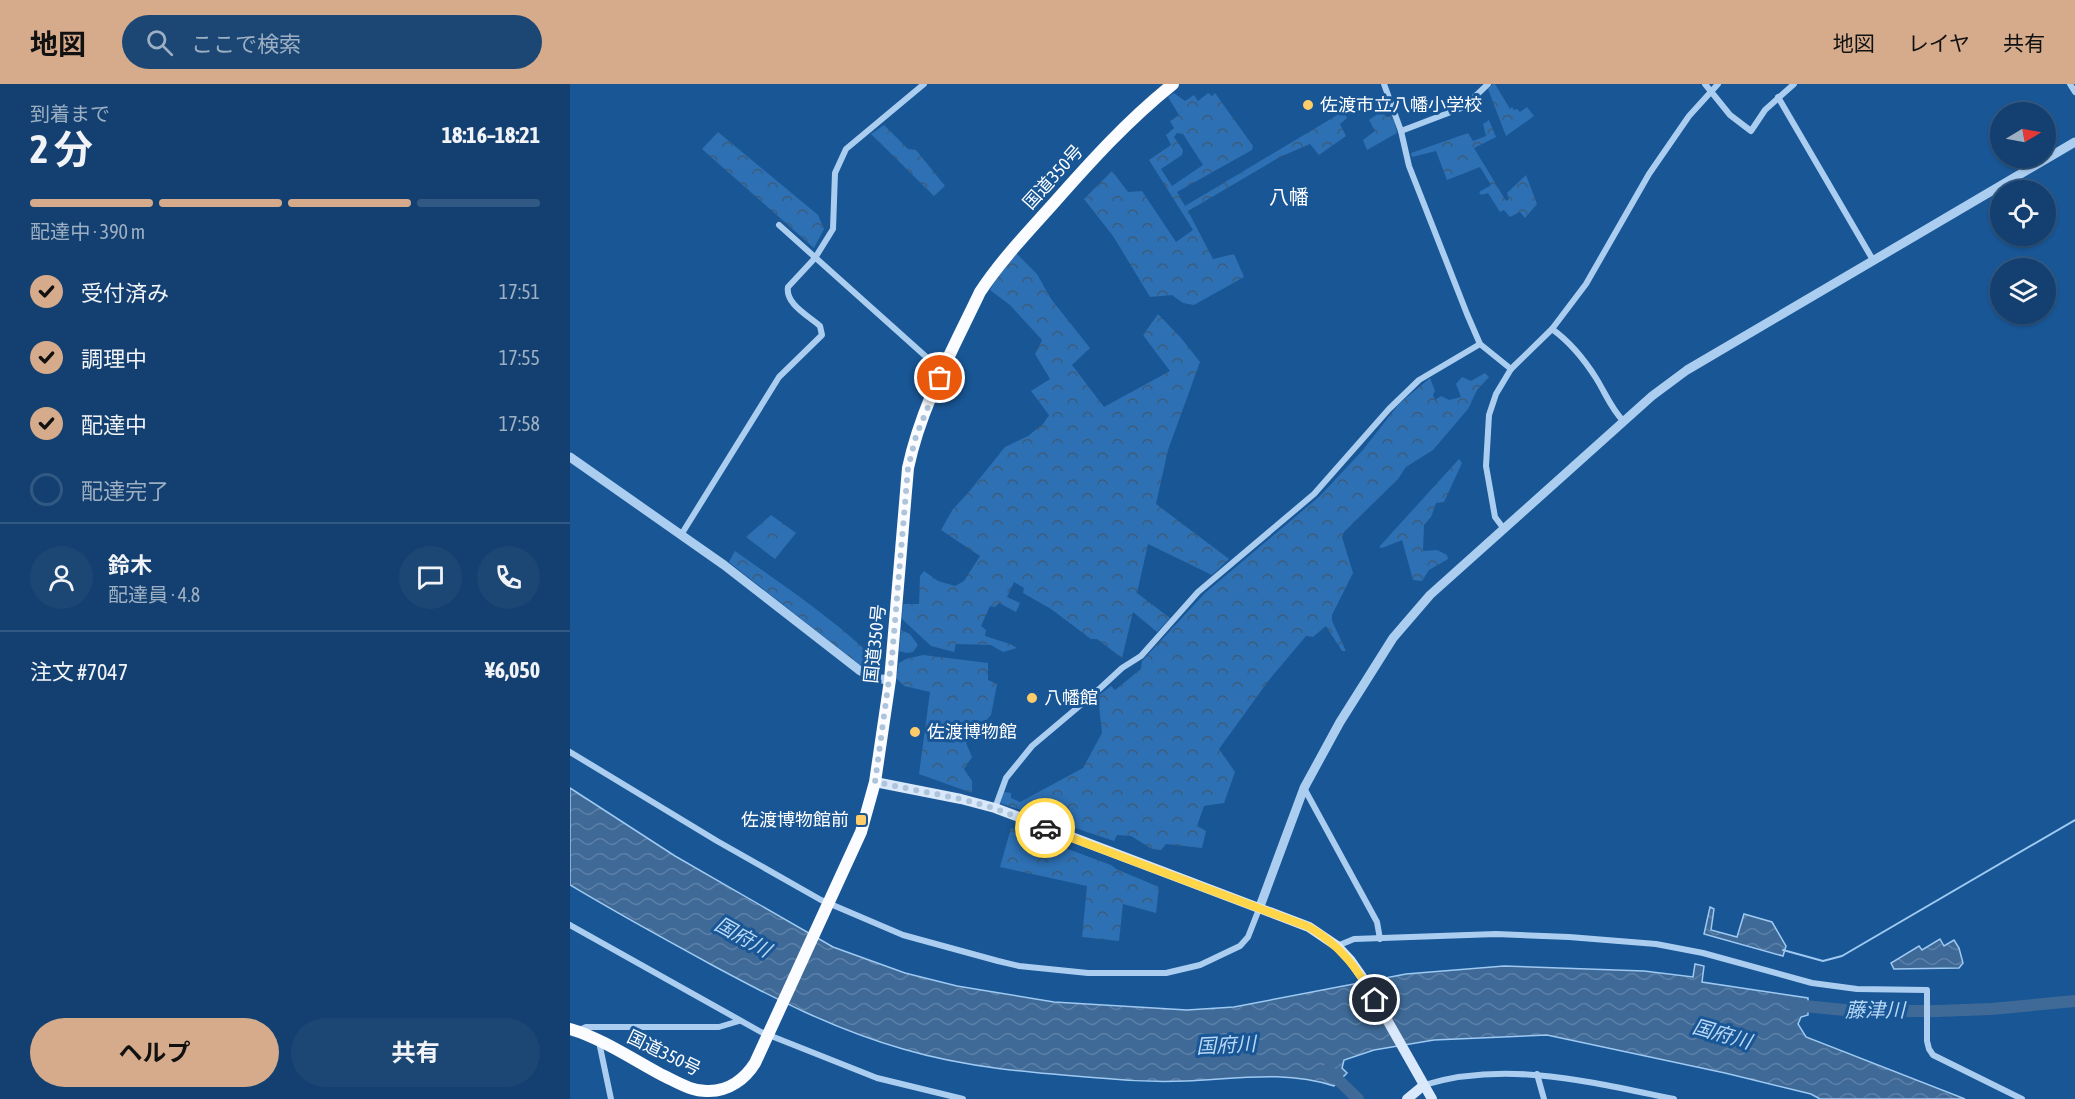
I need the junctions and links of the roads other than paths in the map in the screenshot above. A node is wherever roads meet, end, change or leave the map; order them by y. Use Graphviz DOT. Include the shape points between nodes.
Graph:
graph roads {
  1 [pos="924,84"];
  2 [pos="1173,84"];
  3 [pos="1384,84"];
  4 [pos="1488,84"];
  5 [pos="1705,84"];
  6 [pos="1718,84"];
  7 [pos="1794,84"];
  8 [pos="2070,84"];
  9 [pos="1710,92"];
  10 [pos="2075,92"];
  11 [pos="1778,97"];
  12 [pos="1401,131"];
  13 [pos="2075,142"];
  14 [pos="779,225"];
  15 [pos="815,258"];
  16 [pos="1873,260"];
  17 [pos="1551,329"];
  18 [pos="1480,344"];
  19 [pos="1511,369"];
  20 [pos="943,372"];
  21 [pos="1624,422"];
  22 [pos="570,457"];
  23 [pos="1504,529"];
  24 [pos="681,535"];
  25 [pos="890,680"];
  26 [pos="570,752"];
  27 [pos="875,782"];
  28 [pos="1304,788"];
  29 [pos="994,808"];
  30 [pos="828,906"];
  31 [pos="1259,909"];
  32 [pos="570,925"];
  33 [pos="1380,939"];
  34 [pos="1339,949"];
  35 [pos="739,1021"];
  36 [pos="574,1030"];
  37 [pos="770,1033"];
  38 [pos="599,1042"];
  39 [pos="1537,1074"];
  40 [pos="1421,1080"];
  41 [pos="611,1099"];
  42 [pos="963,1099"];
  43 [pos="1407,1099"];
  44 [pos="1432,1099"];
  45 [pos="1544,1099"];
  46 [pos="1674,1099"];
  47 [pos="2022,1099"];
  1 -- 15 [label="street" via="846,149 835,173 832,229"];
  2 -- 20 [label="highway, 国道350号" via="1108,142 996,269 980,292"];
  3 -- 12 [label="street"];
  4 -- 12 [label="street" via="1464,107"];
  5 -- 9 [label="street"];
  6 -- 9 [label="street"];
  7 -- 11 [label="street"];
  8 -- 10 [label="street"];
  9 -- 11 [label="street" via="1751,131"];
  9 -- 17 [label="street" via="1649,174 1587,284"];
  11 -- 16 [label="street"];
  12 -- 18 [label="street" via="1409,166"];
  13 -- 16 [label="street"];
  14 -- 15 [label="street"];
  15 -- 20 [label="street"];
  15 -- 24 [label="street" via="787,293 790,301 820,326 822,335 779,377"];
  16 -- 21 [label="street" via="1687,370"];
  17 -- 19 [label="street"];
  17 -- 21 [label="street" via="1567,340 1587,364"];
  18 -- 19 [label="street"];
  18 -- 29 [label="street" via="1419,380 1314,494 1198,592 1141,656 1032,746 1006,778"];
  19 -- 23 [label="street" via="1492,402 1486,453 1495,517"];
  20 -- 25 [label="highway, 国道350号" via="916,436 908,468"];
  21 -- 23 [label="street"];
  22 -- 24 [label="street"];
  23 -- 28 [label="street" via="1430,595 1393,638"];
  24 -- 25 [label="street" via="859,670 873,678"];
  25 -- 27 [label="highway, 国道350号"];
  26 -- 30 [label="street"];
  27 -- 29 [label="main road"];
  27 -- 30 [label="highway, 国道350号" via="861,832"];
  28 -- 31 [label="street"];
  28 -- 33 [label="street" via="1377,922"];
  29 -- 31 [label="main road"];
  30 -- 31 [label="street" via="903,935 1020,966 1132,974 1182,970 1227,954 1248,937"];
  30 -- 37 [label="highway, 国道350号"];
  31 -- 34 [label="main road" via="1309,927"];
  32 -- 35 [label="street"];
  33 -- 34 [label="street" via="1354,939"];
  33 -- 47 [label="street" via="1496,934 1656,944 1812,982 1857,989 1927,990 1927,1029 1933,1055"];
  34 -- 40 [label="main road" via="1365,981"];
  35 -- 36 [label="street" via="719,1027"];
  35 -- 37 [label="street"];
  36 -- 38 [label="highway, 国道350号"];
  37 -- 38 [label="highway, 国道350号" via="743,1078 708,1091 682,1085"];
  37 -- 42 [label="street" via="877,1078"];
  38 -- 41 [label="street"];
  39 -- 40 [label="street" via="1517,1072"];
  39 -- 45 [label="street"];
  39 -- 46 [label="street"];
  40 -- 43 [label="main road"];
  40 -- 44 [label="main road"];
}
